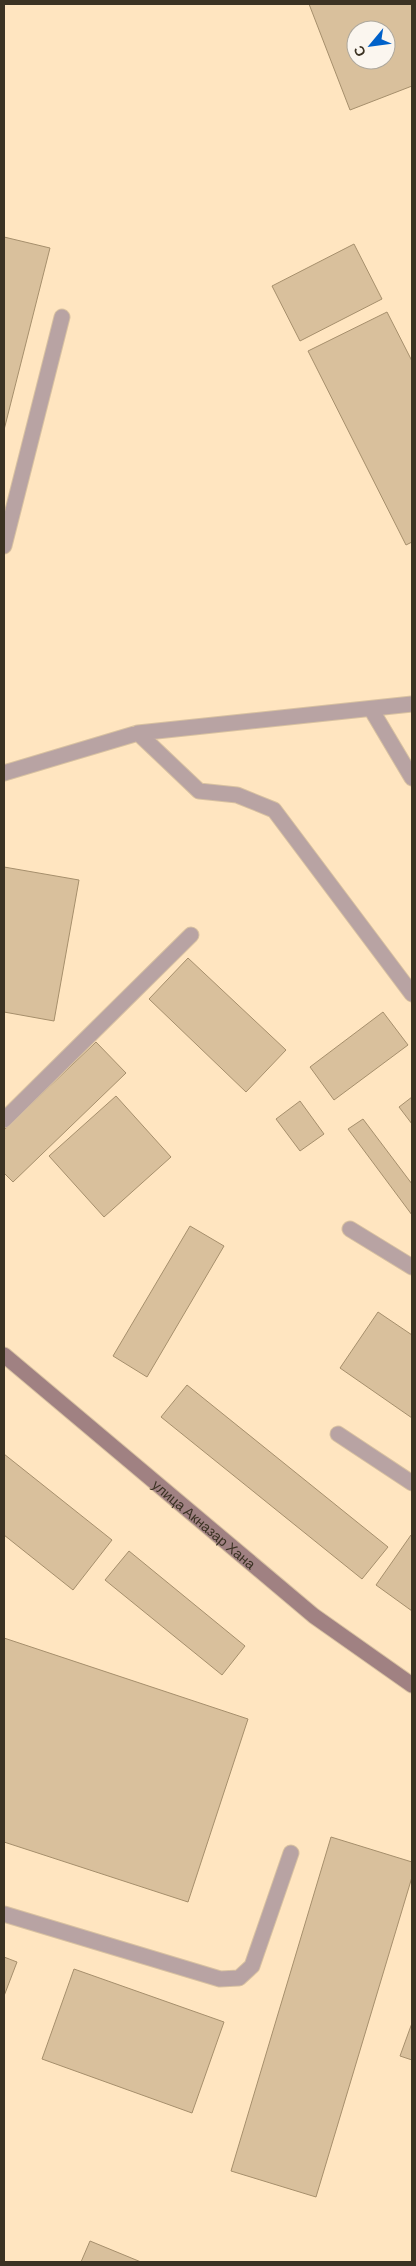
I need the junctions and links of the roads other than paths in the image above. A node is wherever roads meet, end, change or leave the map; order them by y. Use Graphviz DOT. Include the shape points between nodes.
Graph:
graph roads {
  1 [pos="62,317"];
  2 [pos="4,546"];
  3 [pos="412,704"];
  4 [pos="371,709"];
  5 [pos="138,733"];
  6 [pos="4,774"];
  7 [pos="412,778"];
  8 [pos="191,934"];
  9 [pos="412,994"];
  10 [pos="4,1120"];
  11 [pos="350,1229"];
  12 [pos="412,1267"];
  13 [pos="4,1355"];
  14 [pos="338,1434"];
  15 [pos="412,1483"];
  16 [pos="412,1685"];
  17 [pos="291,1853"];
  18 [pos="4,1914"];
  1 -- 2 [label="lane"];
  3 -- 4 [label="lane"];
  4 -- 5 [label="lane"];
  4 -- 7 [label="lane"];
  5 -- 6 [label="lane"];
  5 -- 9 [label="lane" via="199,791 237,796 274,810"];
  8 -- 10 [label="lane"];
  11 -- 12 [label="lane"];
  13 -- 16 [label="main road, улица Акназар Хана" via="314,1616"];
  14 -- 15 [label="lane"];
  17 -- 18 [label="lane" via="252,1966 239,1978 220,1979"];
}
